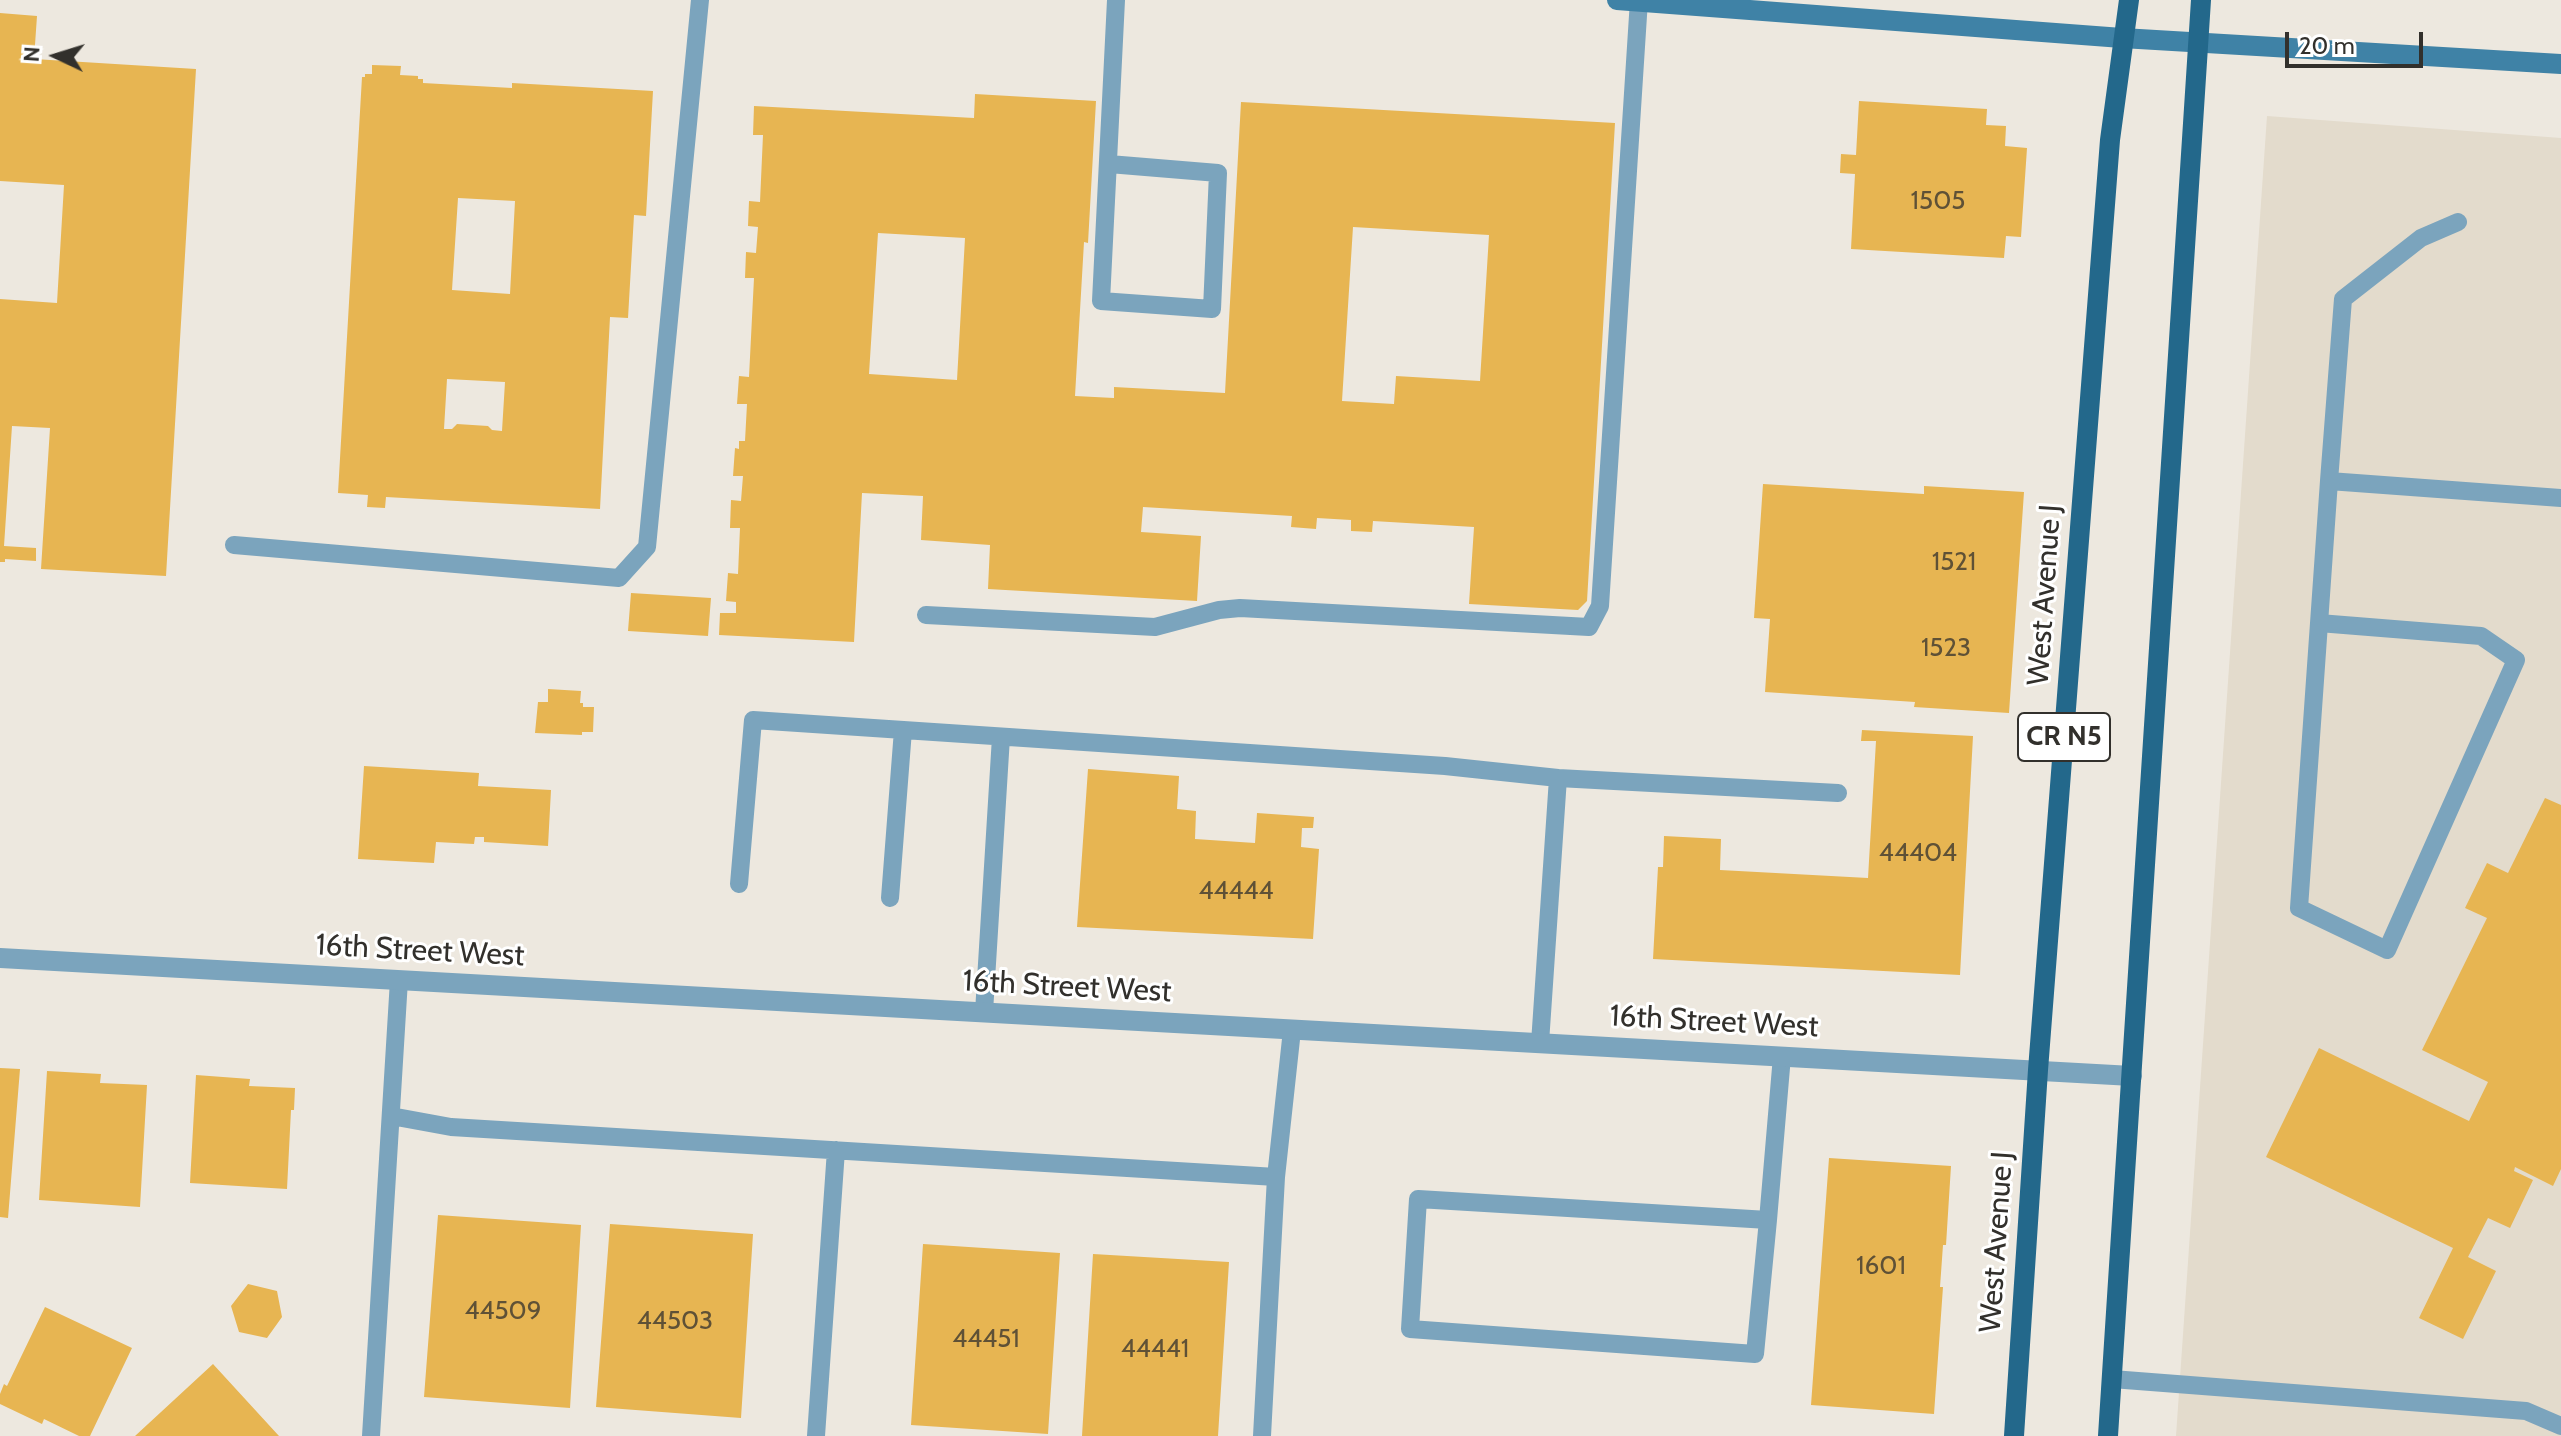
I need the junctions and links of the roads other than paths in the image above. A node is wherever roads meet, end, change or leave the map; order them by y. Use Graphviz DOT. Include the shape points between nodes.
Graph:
graph roads {
  1 [pos="700,0"];
  2 [pos="1116,0"];
  3 [pos="1617,0"];
  4 [pos="2129,0"];
  5 [pos="2201,0"];
  6 [pos="1639,1"];
  7 [pos="2122,38"];
  8 [pos="2198,41"];
  9 [pos="2561,64"];
  10 [pos="1109,164"];
  11 [pos="2458,222"];
  12 [pos="2329,481"];
  13 [pos="2561,498"];
  14 [pos="234,545"];
  15 [pos="926,615"];
  16 [pos="2319,623"];
  17 [pos="903,730"];
  18 [pos="1001,737"];
  19 [pos="1558,778"];
  20 [pos="1838,793"];
  21 [pos="739,884"];
  22 [pos="890,898"];
  23 [pos="0,958"];
  24 [pos="399,980"];
  25 [pos="984,1012"];
  26 [pos="1292,1030"];
  27 [pos="1540,1043"];
  28 [pos="1782,1056"];
  29 [pos="2038,1070"];
  30 [pos="2132,1076"];
  31 [pos="391,1116"];
  32 [pos="836,1150"];
  33 [pos="1276,1177"];
  34 [pos="1768,1220"];
  35 [pos="2112,1379"];
  36 [pos="2561,1426"];
  37 [pos="371,1436"];
  38 [pos="816,1436"];
  39 [pos="1262,1436"];
  40 [pos="2014,1436"];
  41 [pos="2108,1436"];
  1 -- 14 [label="lane" via="647,547 619,578"];
  2 -- 10 [label="lane"];
  3 -- 6 [label="street"];
  4 -- 7 [label="main road, West Avenue J / CR N5"];
  5 -- 8 [label="main road, CR N5"];
  6 -- 7 [label="street"];
  6 -- 15 [label="lane" via="1600,606 1589,627 1240,608 1155,627"];
  7 -- 8 [label="street"];
  7 -- 29 [label="main road, West Avenue J / CR N5"];
  8 -- 9 [label="street"];
  8 -- 30 [label="main road, CR N5"];
  10 -- 10 [label="lane" via="1101,301 1212,309 1218,173"];
  11 -- 12 [label="lane" via="2421,238 2343,299"];
  12 -- 13 [label="lane"];
  12 -- 16 [label="lane"];
  16 -- 16 [label="lane" via="2299,908 2387,950 2516,660 2481,636"];
  17 -- 18 [label="lane"];
  17 -- 21 [label="lane" via="753,720"];
  17 -- 22 [label="lane"];
  18 -- 19 [label="lane"];
  18 -- 25 [label="lane"];
  19 -- 20 [label="lane"];
  19 -- 27 [label="lane"];
  23 -- 24 [label="street, 16th Street West"];
  24 -- 25 [label="street, 16th Street West"];
  24 -- 31 [label="lane"];
  25 -- 26 [label="street, 16th Street West"];
  26 -- 27 [label="street, 16th Street West"];
  26 -- 33 [label="lane"];
  27 -- 28 [label="street, 16th Street West"];
  28 -- 29 [label="street, 16th Street West"];
  28 -- 34 [label="lane"];
  29 -- 30 [label="street, 16th Street West"];
  29 -- 40 [label="main road, West Avenue J / CR N5"];
  30 -- 35 [label="main road, CR N5"];
  31 -- 32 [label="lane" via="451,1127"];
  31 -- 37 [label="lane"];
  32 -- 33 [label="lane"];
  32 -- 38 [label="lane"];
  33 -- 39 [label="lane"];
  34 -- 34 [label="lane" via="1755,1354 1410,1329 1418,1199"];
  35 -- 36 [label="lane" via="2526,1411"];
  35 -- 41 [label="main road, CR N5"];
}
